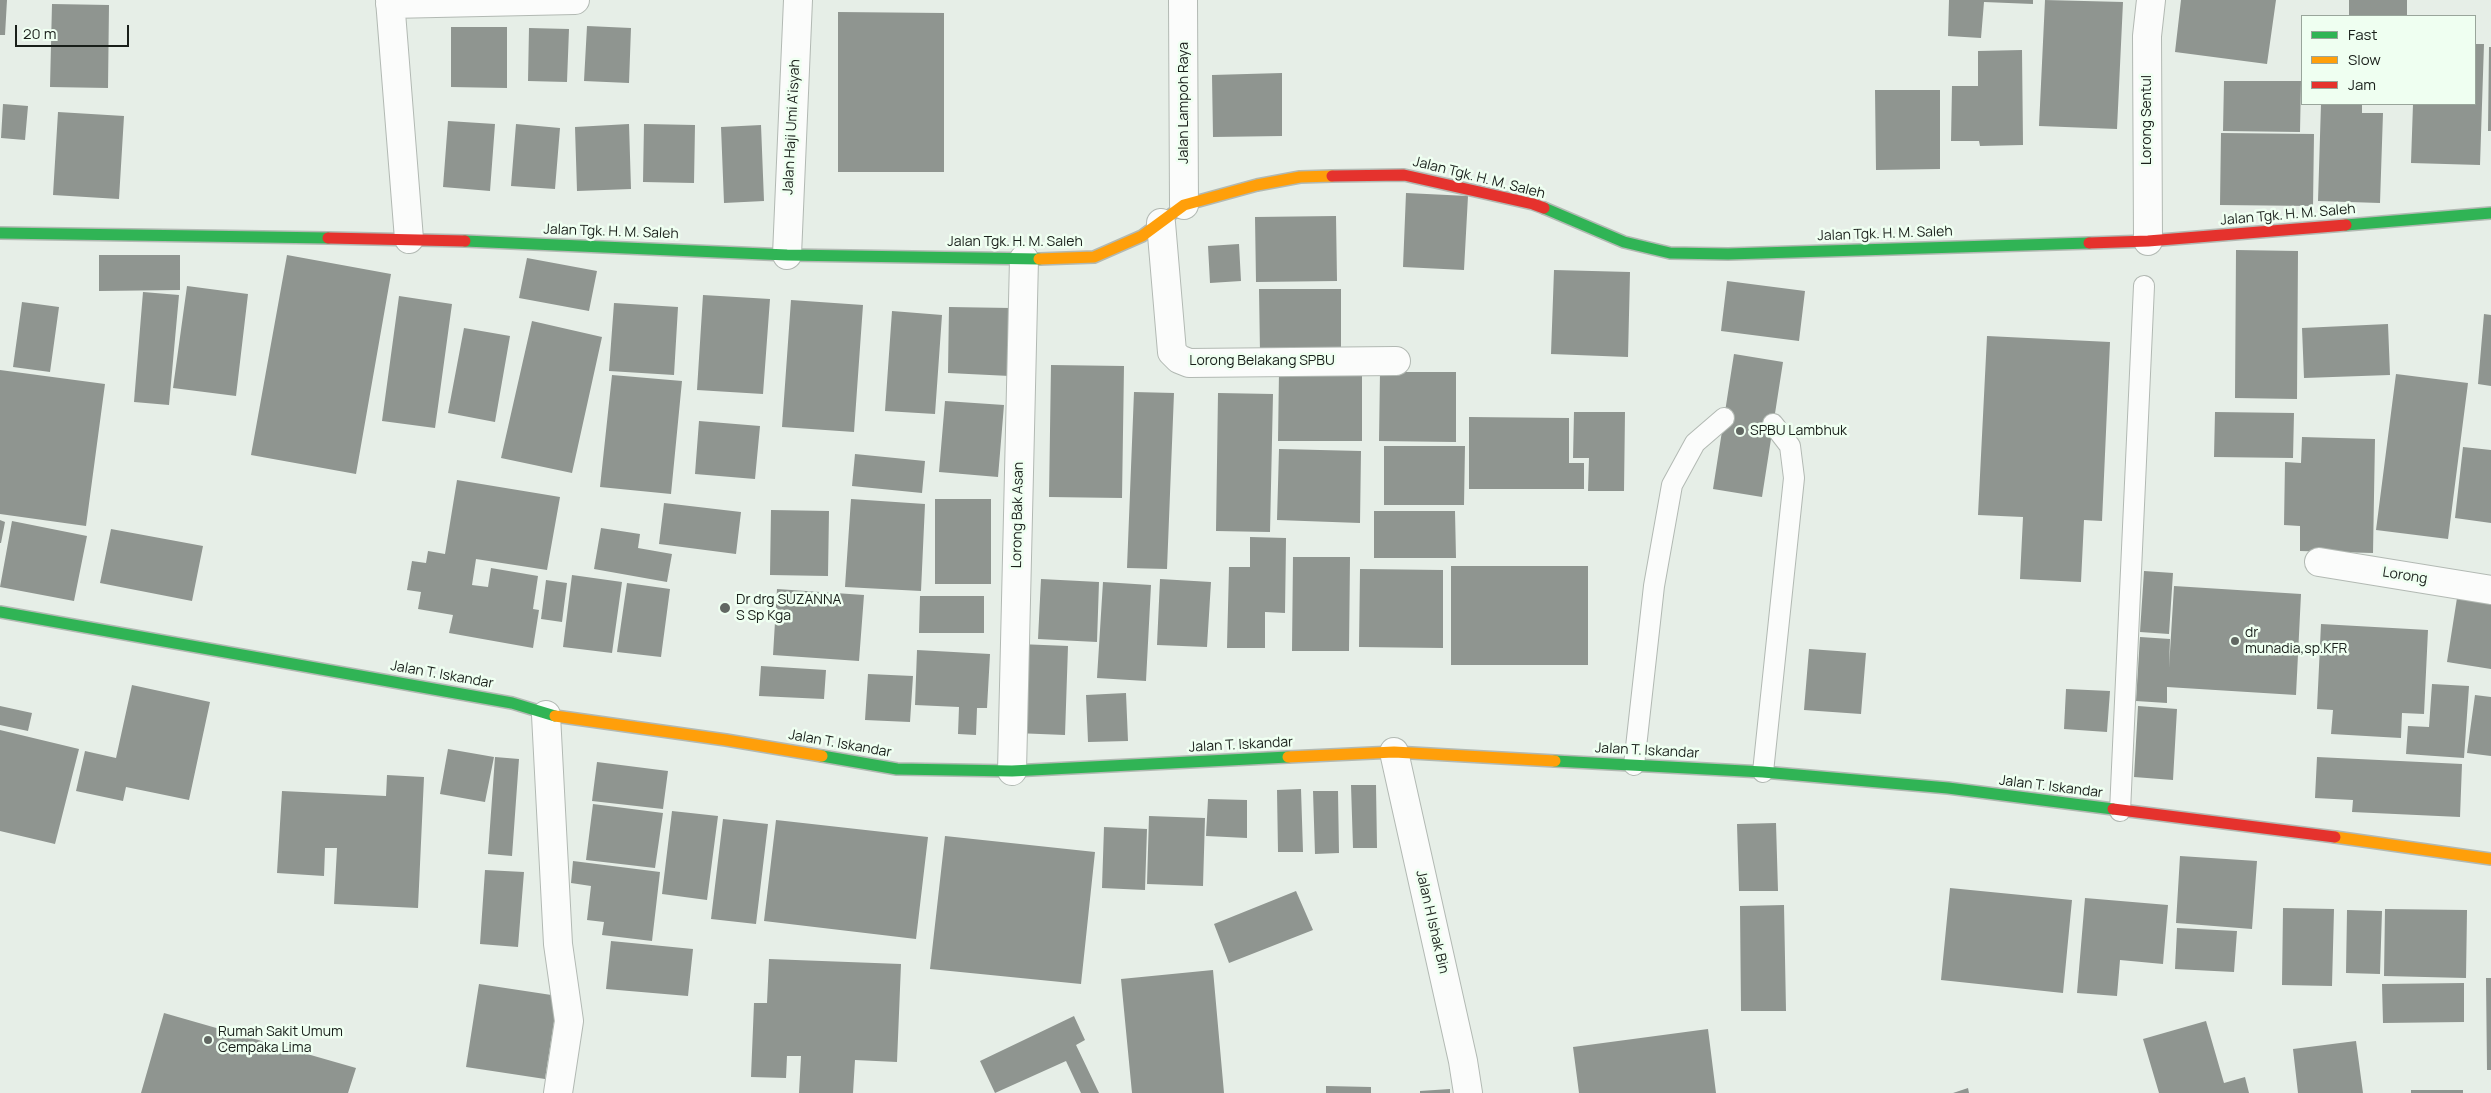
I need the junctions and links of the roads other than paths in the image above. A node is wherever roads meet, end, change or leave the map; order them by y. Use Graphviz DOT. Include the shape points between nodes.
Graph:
graph roads {
  1 [pos="575,0"];
  2 [pos="798,0"];
  3 [pos="1183,0"];
  4 [pos="2152,0"];
  5 [pos="390,2"];
  6 [pos="1184,206"];
  7 [pos="2491,213"];
  8 [pos="1161,223"];
  9 [pos="0,233"];
  10 [pos="408,239"];
  11 [pos="2148,241"];
  12 [pos="787,255"];
  13 [pos="1024,259"];
  14 [pos="2144,286"];
  15 [pos="1396,361"];
  16 [pos="1724,418"];
  17 [pos="1773,424"];
  18 [pos="2319,562"];
  19 [pos="2491,590"];
  20 [pos="0,612"];
  21 [pos="546,715"];
  22 [pos="1394,752"];
  23 [pos="1634,765"];
  24 [pos="1012,771"];
  25 [pos="1764,772"];
  26 [pos="2120,811"];
  27 [pos="2491,859"];
  28 [pos="558,1093"];
  29 [pos="1468,1093"];
  1 -- 5 [label="street"];
  2 -- 12 [label="street, Jalan Haji Umi A'isyah"];
  3 -- 6 [label="street, Jalan Lampoh Raya"];
  4 -- 11 [label="street, Lorong Sentul" via="2147,36"];
  5 -- 10 [label="street"];
  6 -- 8 [label="street, Jalan Tgk. H. M. Saleh"];
  6 -- 11 [label="street, Jalan Tgk. H. M. Saleh" via="1257,185 1300,177 1404,175 1533,204 1624,242 1670,253"];
  7 -- 11 [label="street, Jalan Tgk. H. M. Saleh"];
  8 -- 13 [label="street, Jalan Tgk. H. M. Saleh" via="1142,236 1094,257"];
  8 -- 15 [label="street, Lorong Belakang SPBU" via="1172,352 1179,359 1189,363"];
  9 -- 10 [label="street, Jalan Tgk. H. M. Saleh"];
  10 -- 12 [label="street, Jalan Tgk. H. M. Saleh"];
  12 -- 13 [label="street, Jalan Tgk. H. M. Saleh"];
  13 -- 24 [label="street, Lorong Bak Asan"];
  14 -- 26 [label="lane"];
  16 -- 23 [label="lane" via="1695,443 1672,485 1654,586"];
  17 -- 25 [label="lane" via="1790,446 1794,478"];
  18 -- 19 [label="street, Lorong"];
  20 -- 21 [label="street, Jalan T. Iskandar" via="512,703"];
  21 -- 24 [label="street, Jalan T. Iskandar" via="726,740 896,769"];
  21 -- 28 [label="street" via="558,944 569,1021"];
  22 -- 23 [label="street, Jalan T. Iskandar"];
  22 -- 24 [label="street, Jalan T. Iskandar"];
  22 -- 29 [label="street, Jalan H Ishak Bin"];
  23 -- 25 [label="street, Jalan T. Iskandar"];
  25 -- 26 [label="street, Jalan T. Iskandar" via="1948,788"];
  26 -- 27 [label="street, Jalan T. Iskandar" via="2383,842"];
}
